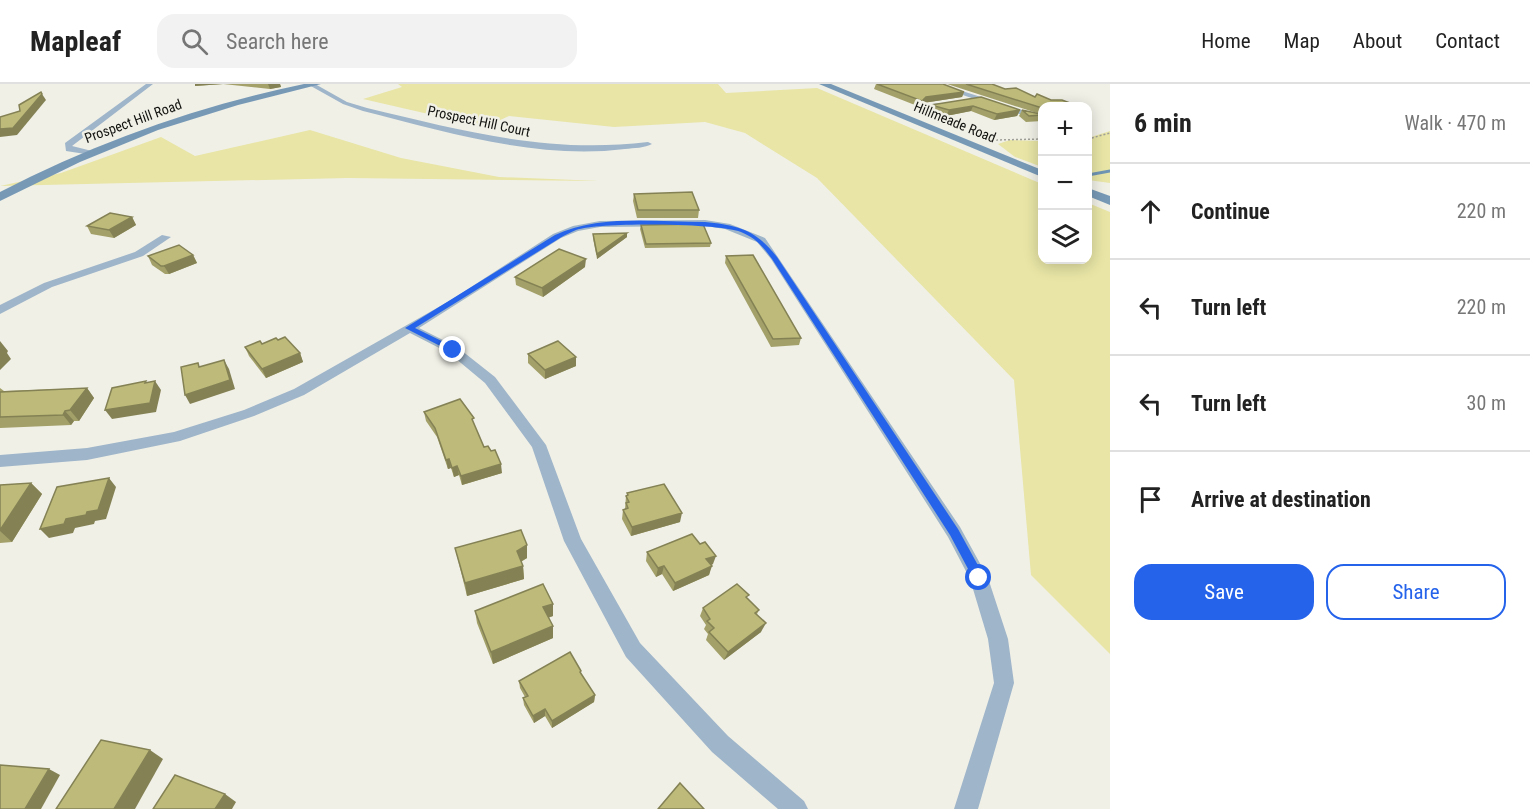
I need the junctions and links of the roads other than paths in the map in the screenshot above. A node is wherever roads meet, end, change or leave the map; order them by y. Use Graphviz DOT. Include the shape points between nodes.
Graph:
graph roads {
  1 [pos="150,84"];
  2 [pos="823,84"];
  3 [pos="934,84"];
  4 [pos="315,85"];
  5 [pos="977,99"];
  6 [pos="967,100"];
  7 [pos="945,104"];
  8 [pos="924,107"];
  9 [pos="1037,116"];
  10 [pos="648,144"];
  11 [pos="90,153"];
  12 [pos="1038,172"];
  13 [pos="1092,194"];
  14 [pos="0,197"];
  15 [pos="1110,201"];
  16 [pos="166,237"];
  17 [pos="0,310"];
  18 [pos="409,328"];
  19 [pos="0,461"];
  20 [pos="796,809"];
  21 [pos="966,809"];
  1 -- 11 [label="street" via="68,146 72,151"];
  2 -- 12 [label="street, Hillmeade Road"];
  3 -- 5 [label="street"];
  4 -- 10 [label="street, Prospect Hill Court" via="365,110 529,146 576,149"];
  4 -- 11 [label="street, Prospect Hill Road" via="213,109"];
  5 -- 6 [label="lane"];
  5 -- 9 [label="street"];
  7 -- 8 [label="lane"];
  11 -- 14 [label="street, Prospect Hill Road"];
  13 -- 15 [label="street"];
  16 -- 17 [label="street" via="139,254 48,285"];
  18 -- 19 [label="street" via="299,392 228,420 175,437 87,454"];
  18 -- 20 [label="street" via="453,350 490,380 539,445 573,541 633,650 720,744"];
  18 -- 21 [label="street" via="576,228 600,224 705,224 727,226 761,240 954,532 979,578 998,639 1004,683"];
}
